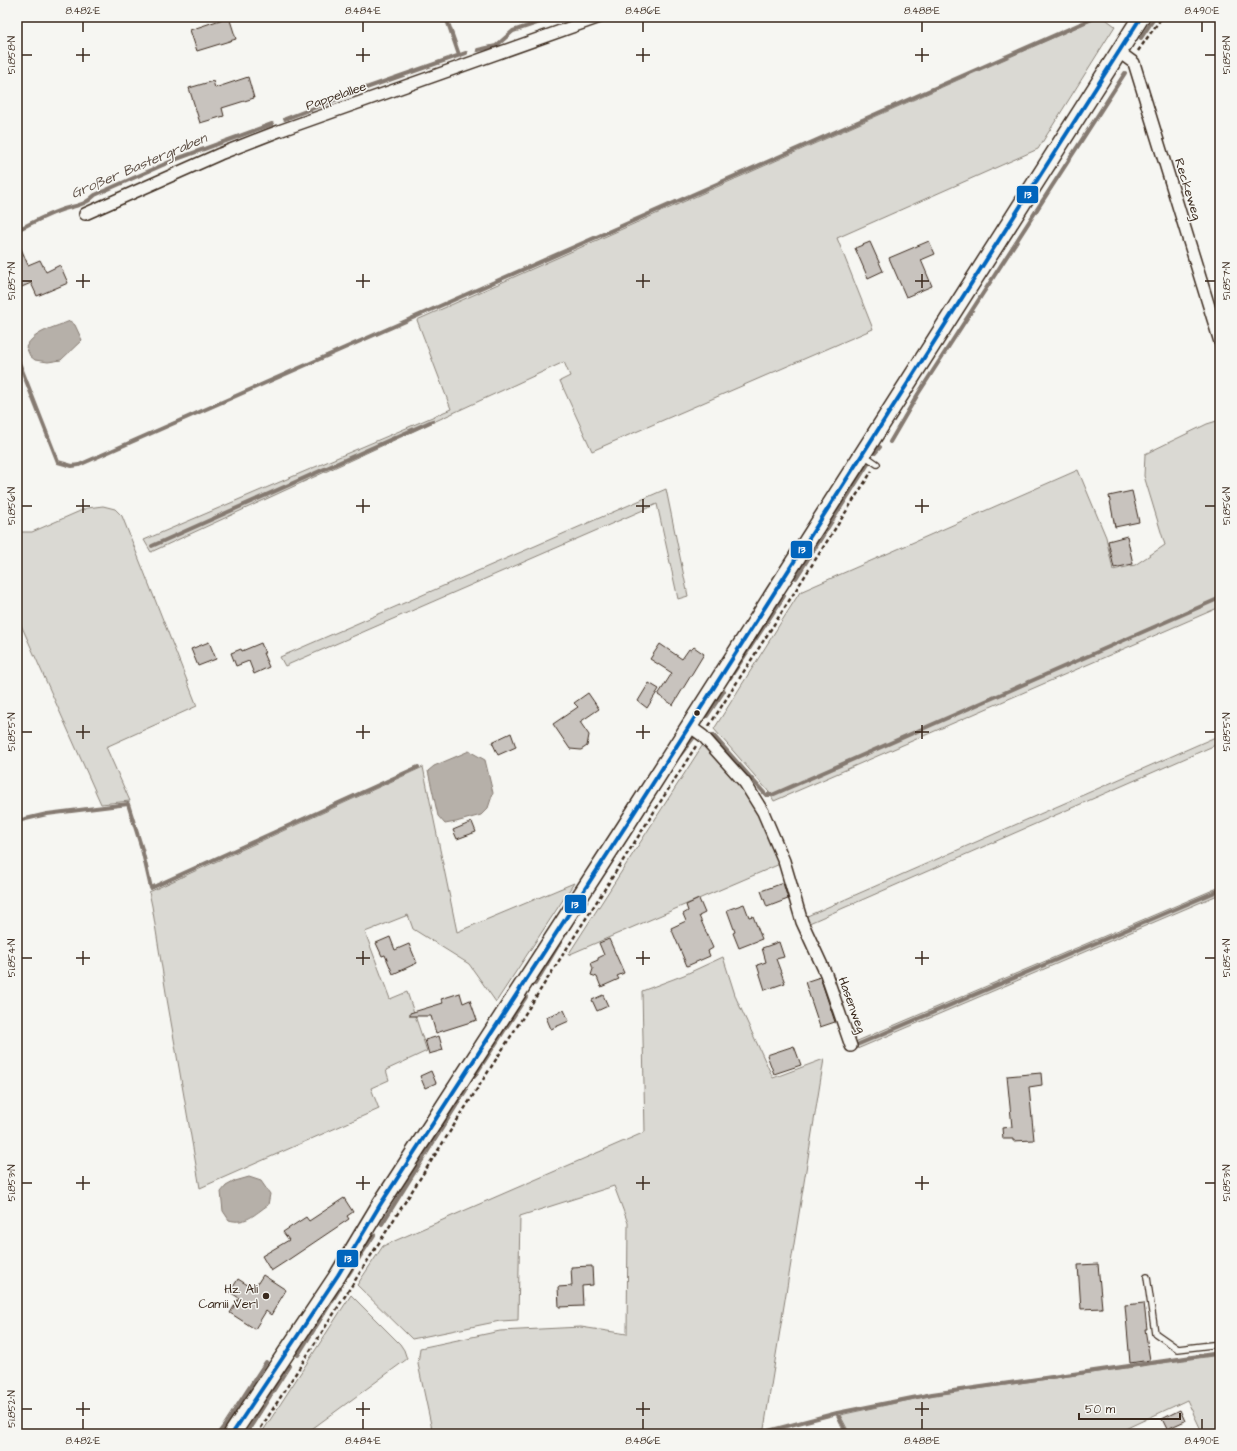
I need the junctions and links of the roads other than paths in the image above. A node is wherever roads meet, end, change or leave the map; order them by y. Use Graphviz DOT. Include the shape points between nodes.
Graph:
graph roads {
  1 [pos="600,17"];
  2 [pos="1141,17"];
  3 [pos="1119,52"];
  4 [pos="85,214"];
  5 [pos="1220,342"];
  6 [pos="862,453"];
  7 [pos="877,464"];
  8 [pos="688,725"];
  9 [pos="852,1046"];
  10 [pos="1147,1277"];
  11 [pos="1220,1344"];
  12 [pos="232,1434"];
  1 -- 4 [label="street, Pappelallee" via="279,131 220,154"];
  2 -- 3 [label="street"];
  3 -- 5 [label="street, Reckeweg" via="1134,63"];
  3 -- 6 [label="street"];
  6 -- 7 [label="lane"];
  6 -- 8 [label="street"];
  8 -- 9 [label="street, Hasenweg" via="703,736 744,783 763,812 784,861 802,922 826,974"];
  8 -- 12 [label="street" via="625,827 380,1205 338,1275"];
  10 -- 11 [label="lane" via="1155,1333 1178,1349"];
}
